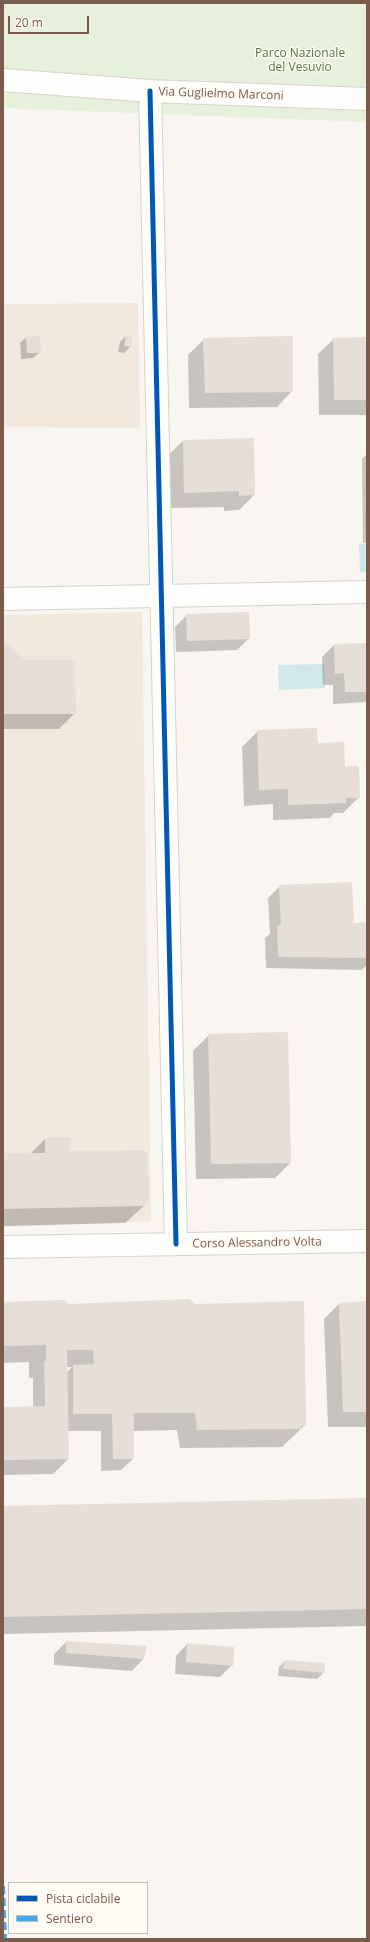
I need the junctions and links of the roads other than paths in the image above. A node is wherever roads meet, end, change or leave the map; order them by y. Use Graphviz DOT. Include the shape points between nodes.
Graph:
graph roads {
  1 [pos="3,80"];
  2 [pos="150,91"];
  3 [pos="367,99"];
  4 [pos="367,592"];
  5 [pos="162,596"];
  6 [pos="3,599"];
  7 [pos="367,1241"];
  8 [pos="176,1244"];
  9 [pos="3,1247"];
  1 -- 2 [label="street, Via Guglielmo Marconi"];
  2 -- 3 [label="street, Via Guglielmo Marconi"];
  2 -- 5 [label="street"];
  4 -- 5 [label="street"];
  5 -- 6 [label="street"];
  5 -- 8 [label="street"];
  7 -- 8 [label="street, Corso Alessandro Volta"];
  8 -- 9 [label="street, Corso Alessandro Volta"];
}
